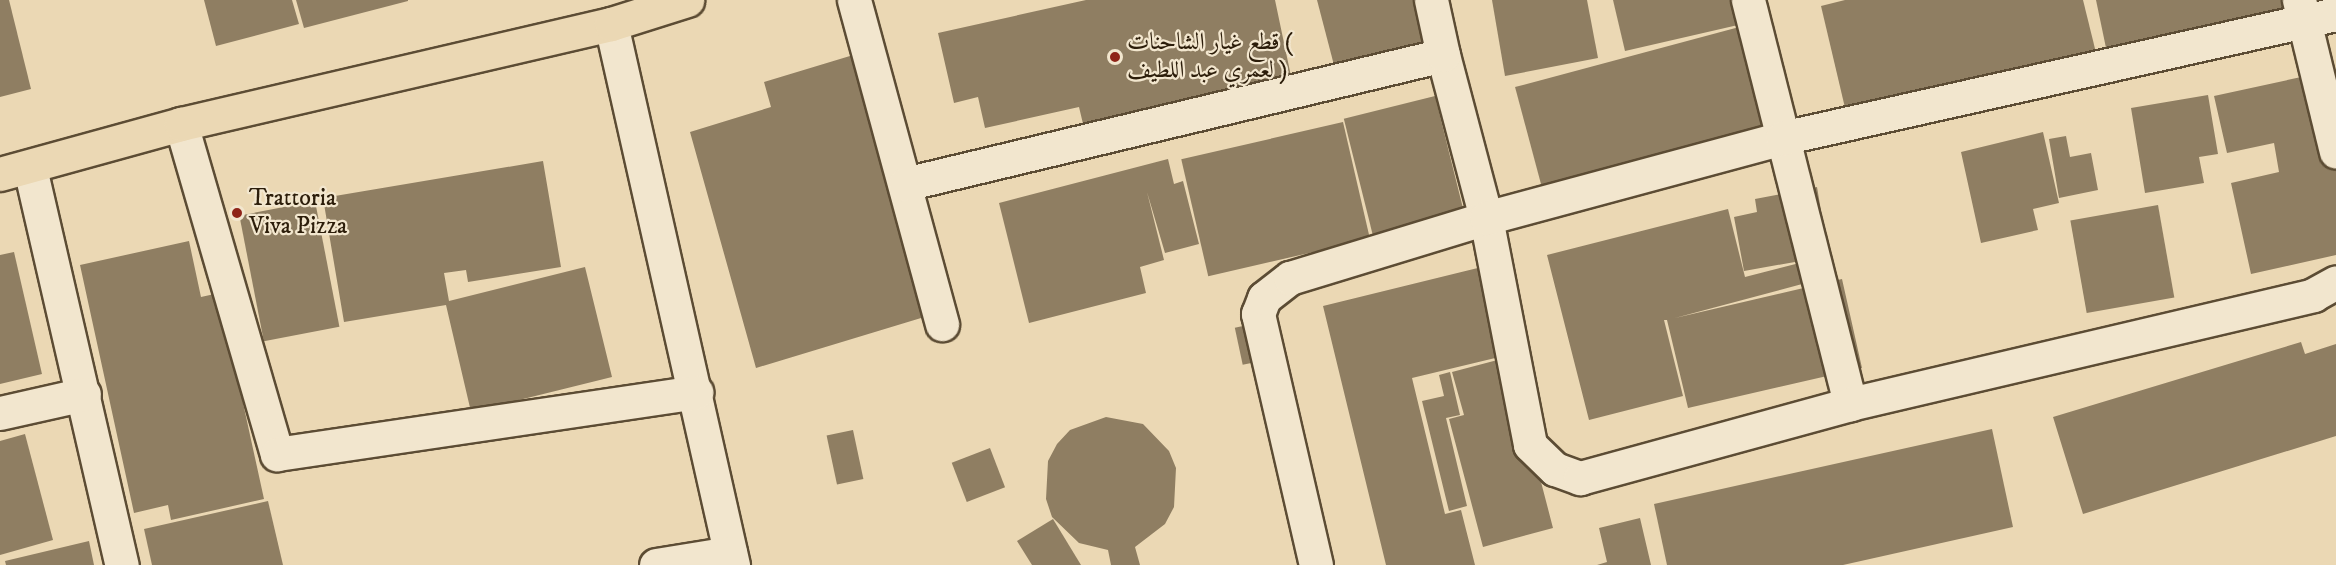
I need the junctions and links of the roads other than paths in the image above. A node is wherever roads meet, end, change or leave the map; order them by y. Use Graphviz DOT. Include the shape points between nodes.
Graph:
graph roads {
  1 [pos="687,0"];
  2 [pos="854,0"];
  3 [pos="1431,0"];
  4 [pos="1748,0"];
  5 [pos="2302,11"];
  6 [pos="602,12"];
  7 [pos="2336,14"];
  8 [pos="1443,55"];
  9 [pos="181,124"];
  10 [pos="1782,138"];
  11 [pos="2336,152"];
  12 [pos="15,171"];
  13 [pos="905,184"];
  14 [pos="1486,218"];
  15 [pos="2336,282"];
  16 [pos="942,324"];
  17 [pos="696,392"];
  18 [pos="84,394"];
  19 [pos="1851,404"];
  20 [pos="0,412"];
  21 [pos="732,559"];
  22 [pos="122,565"];
  23 [pos="656,565"];
  24 [pos="1316,565"];
  1 -- 6 [label="main road"];
  2 -- 13 [label="street"];
  3 -- 8 [label="street"];
  4 -- 10 [label="street"];
  5 -- 7 [label="street"];
  5 -- 10 [label="street"];
  5 -- 11 [label="street"];
  6 -- 9 [label="main road"];
  6 -- 17 [label="street"];
  8 -- 13 [label="street"];
  8 -- 14 [label="street"];
  9 -- 12 [label="main road"];
  9 -- 17 [label="street" via="278,454"];
  10 -- 14 [label="street"];
  10 -- 19 [label="street"];
  12 -- 18 [label="street"];
  13 -- 16 [label="street"];
  14 -- 19 [label="street" via="1530,445 1555,469 1580,478"];
  14 -- 24 [label="street" via="1290,278 1264,298 1258,314"];
  15 -- 19 [label="street" via="2313,295"];
  17 -- 21 [label="street"];
  18 -- 20 [label="street"];
  18 -- 22 [label="street"];
  21 -- 23 [label="street"];
}
